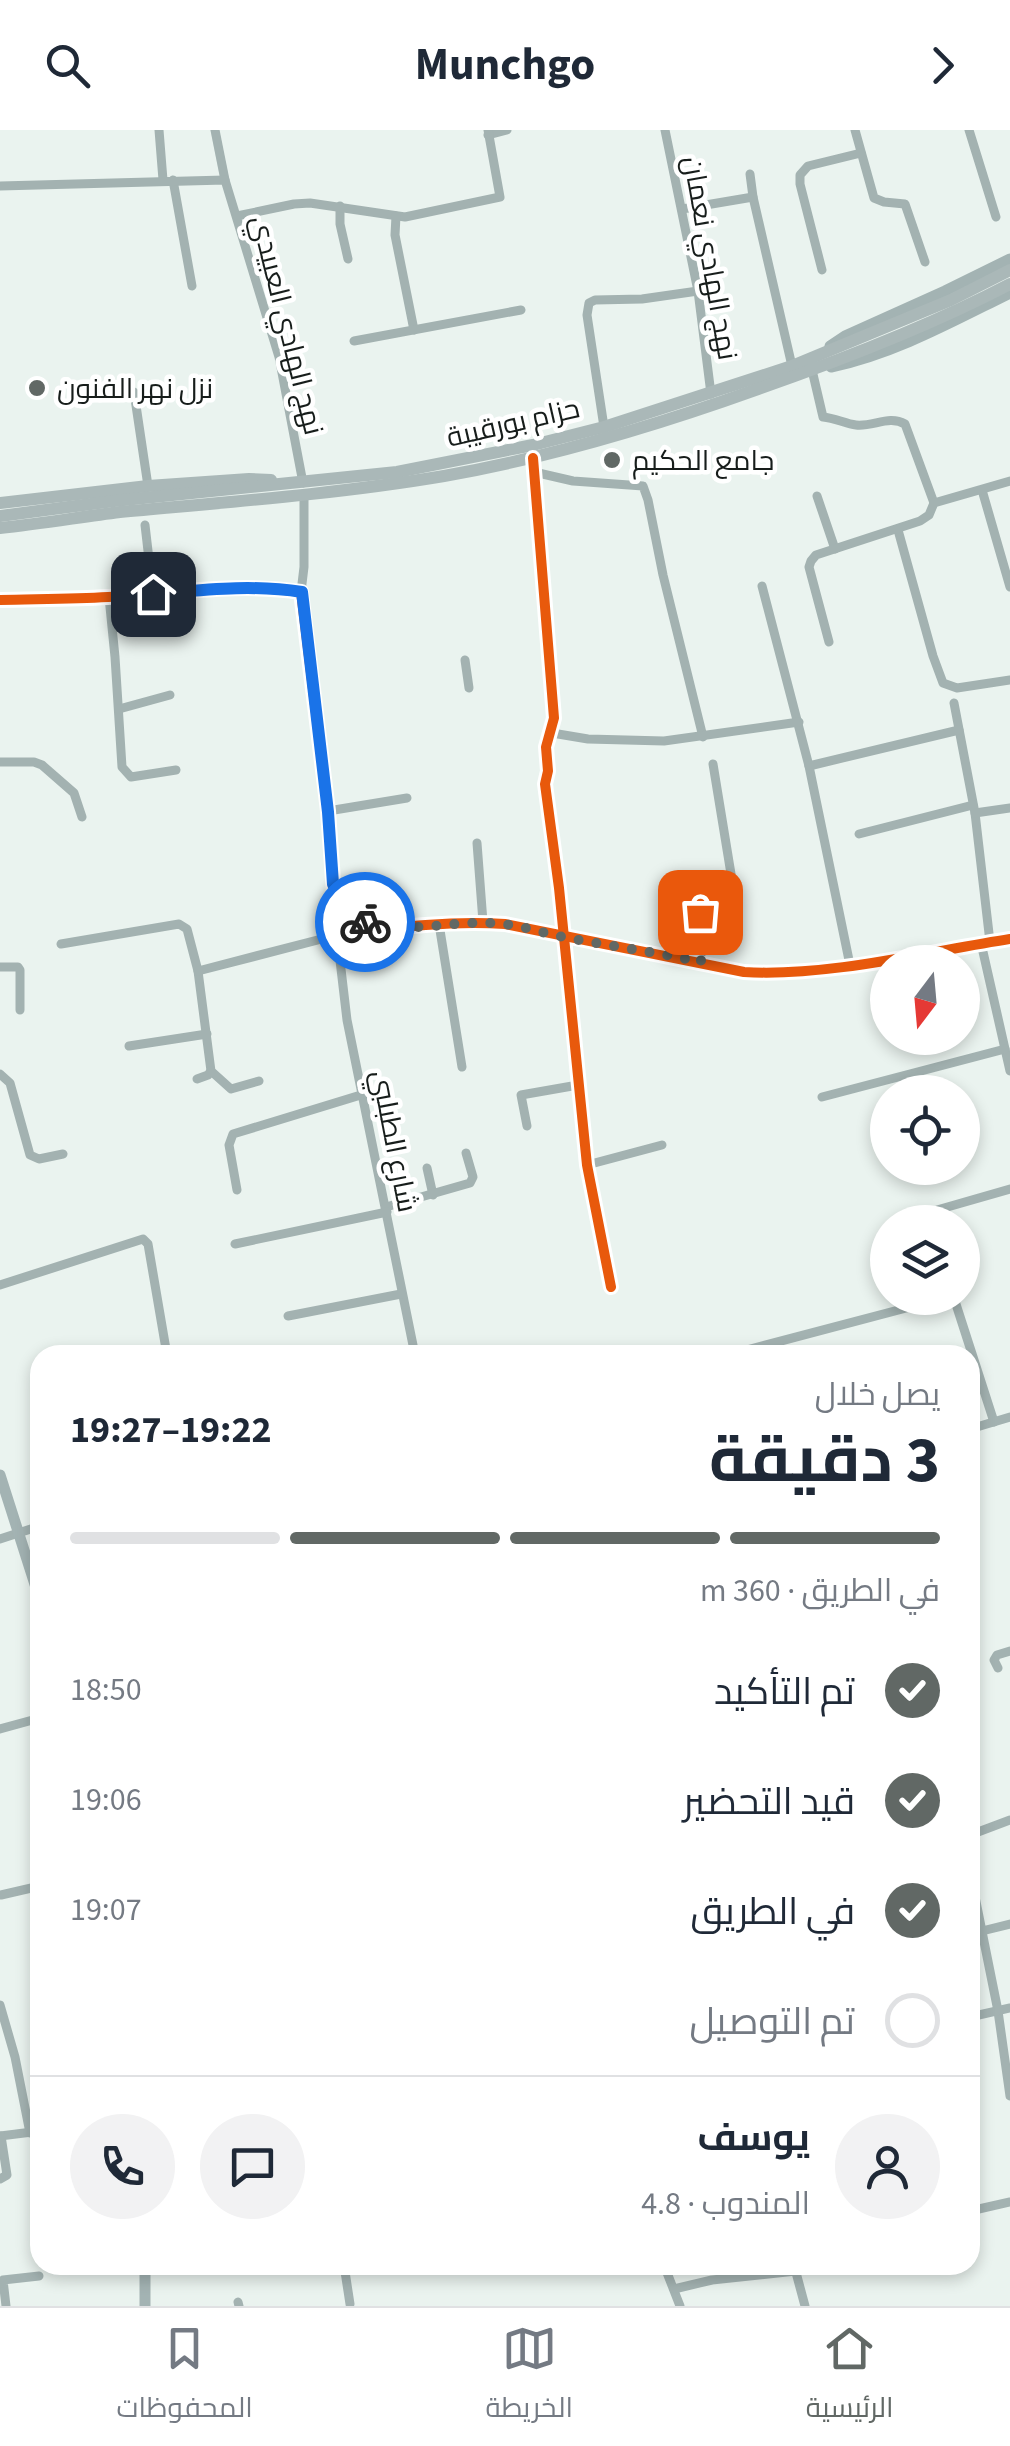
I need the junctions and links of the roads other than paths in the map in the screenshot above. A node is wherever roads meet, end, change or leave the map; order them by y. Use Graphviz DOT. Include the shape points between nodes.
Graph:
graph roads {
  1 [pos="159,130"];
  2 [pos="215,130"];
  3 [pos="507,130"];
  4 [pos="665,130"];
  5 [pos="855,130"];
  6 [pos="969,130"];
  7 [pos="488,132"];
  8 [pos="861,153"];
  9 [pos="750,174"];
  10 [pos="168,180"];
  11 [pos="225,180"];
  12 [pos="0,186"];
  13 [pos="752,197"];
  14 [pos="340,206"];
  15 [pos="682,208"];
  16 [pos="237,216"];
  17 [pos="396,216"];
  18 [pos="996,217"];
  19 [pos="1010,258"];
  20 [pos="348,259"];
  21 [pos="925,262"];
  22 [pos="822,270"];
  23 [pos="1010,270"];
  24 [pos="1010,284"];
  25 [pos="192,286"];
  26 [pos="698,291"];
  27 [pos="1010,293"];
  28 [pos="953,306"];
  29 [pos="521,310"];
  30 [pos="414,330"];
  31 [pos="354,342"];
  32 [pos="811,365"];
  33 [pos="792,366"];
  34 [pos="134,392"];
  35 [pos="712,394"];
  36 [pos="604,427"];
  37 [pos="534,465"];
  38 [pos="1010,481"];
  39 [pos="148,486"];
  40 [pos="304,489"];
  41 [pos="982,490"];
  42 [pos="817,496"];
  43 [pos="0,503"];
  44 [pos="934,503"];
  45 [pos="114,507"];
  46 [pos="0,516"];
  47 [pos="145,525"];
  48 [pos="898,530"];
  49 [pos="0,532"];
  50 [pos="835,549"];
  51 [pos="762,586"];
  52 [pos="1010,588"];
  53 [pos="302,592"];
  54 [pos="153,594"];
  55 [pos="108,597"];
  56 [pos="0,600"];
  57 [pos="829,642"];
  58 [pos="466,660"];
  59 [pos="1010,680"];
  60 [pos="469,688"];
  61 [pos="170,695"];
  62 [pos="954,702"];
  63 [pos="118,709"];
  64 [pos="799,722"];
  65 [pos="959,730"];
  66 [pos="551,735"];
  67 [pos="702,737"];
  68 [pos="0,762"];
  69 [pos="713,764"];
  70 [pos="809,766"];
  71 [pos="176,770"];
  72 [pos="407,798"];
  73 [pos="1010,808"];
  74 [pos="974,809"];
  75 [pos="328,812"];
  76 [pos="82,817"];
  77 [pos="859,834"];
  78 [pos="476,843"];
  79 [pos="333,884"];
  80 [pos="482,922"];
  81 [pos="439,924"];
  82 [pos="387,928"];
  83 [pos="337,935"];
  84 [pos="564,938"];
  85 [pos="1010,939"];
  86 [pos="986,942"];
  87 [pos="61,944"];
  88 [pos="701,962"];
  89 [pos="850,965"];
  90 [pos="0,967"];
  91 [pos="198,971"];
  92 [pos="20,1010"];
  93 [pos="206,1034"];
  94 [pos="129,1046"];
  95 [pos="1005,1049"];
  96 [pos="462,1067"];
  97 [pos="212,1070"];
  98 [pos="1010,1071"];
  99 [pos="0,1074"];
  100 [pos="197,1079"];
  101 [pos="259,1081"];
  102 [pos="578,1085"];
  103 [pos="364,1094"];
  104 [pos="822,1097"];
  105 [pos="527,1126"];
  106 [pos="662,1145"];
  107 [pos="466,1153"];
  108 [pos="63,1154"];
  109 [pos="587,1166"];
  110 [pos="427,1168"];
  111 [pos="1010,1189"];
  112 [pos="237,1190"];
  113 [pos="433,1194"];
  114 [pos="954,1205"];
  115 [pos="387,1210"];
  116 [pos="235,1244"];
  117 [pos="0,1284"];
  118 [pos="611,1287"];
  119 [pos="401,1294"];
  120 [pos="880,1315"];
  121 [pos="959,1315"];
  122 [pos="288,1316"];
  123 [pos="164,1345"];
  124 [pos="413,1345"];
  125 [pos="766,1345"];
  126 [pos="969,1345"];
  127 [pos="980,1379"];
  128 [pos="1010,1417"];
  129 [pos="994,1422"];
  130 [pos="980,1426"];
  131 [pos="0,1475"];
  132 [pos="30,1530"];
  133 [pos="18,1534"];
  134 [pos="0,1539"];
  135 [pos="30,1568"];
  136 [pos="1010,1652"];
  137 [pos="998,1668"];
  138 [pos="30,1720"];
  139 [pos="0,1728"];
  140 [pos="1010,1820"];
  141 [pos="980,1831"];
  142 [pos="30,1888"];
  143 [pos="0,1896"];
  144 [pos="980,1922"];
  145 [pos="1010,1924"];
  146 [pos="982,1932"];
  147 [pos="0,2006"];
  148 [pos="1010,2008"];
  149 [pos="998,2011"];
  150 [pos="980,2015"];
  151 [pos="1010,2096"];
  152 [pos="30,2113"];
  153 [pos="30,2133"];
  154 [pos="0,2136"];
  155 [pos="0,2179"];
  156 [pos="1010,2202"];
  157 [pos="980,2209"];
  158 [pos="145,2275"];
  159 [pos="346,2275"];
  160 [pos="668,2275"];
  161 [pos="747,2275"];
  162 [pos="797,2275"];
  163 [pos="39,2276"];
  164 [pos="674,2289"];
  165 [pos="350,2304"];
  166 [pos="6,2306"];
  167 [pos="146,2306"];
  168 [pos="680,2306"];
  169 [pos="805,2306"];
  1 -- 10 [label="street"];
  2 -- 11 [label="street, نهج الهادي العبيدي"];
  3 -- 7 [label="street"];
  4 -- 15 [label="street, نهج الهادي نعمان"];
  5 -- 8 [label="street"];
  6 -- 18 [label="street"];
  7 -- 17 [label="street" via="500,198"];
  8 -- 21 [label="street" via="874,198 905,204"];
  8 -- 22 [label="street" via="808,166 800,175"];
  9 -- 13 [label="street"];
  10 -- 11 [label="street"];
  10 -- 12 [label="street"];
  10 -- 25 [label="street"];
  11 -- 16 [label="street, نهج الهادي العبيدي"];
  13 -- 15 [label="street"];
  13 -- 33 [label="street"];
  14 -- 16 [label="street" via="294,204"];
  14 -- 17 [label="street"];
  14 -- 20 [label="street"];
  15 -- 26 [label="street, نهج الهادي نعمان"];
  16 -- 40 [label="street, نهج الهادي العبيدي" via="278,357"];
  17 -- 30 [label="street"];
  19 -- 32 [label="main road" via="845,336"];
  23 -- 28 [label="highway, حزام بورقيبة"];
  24 -- 28 [label="highway, حزام بورقيبة"];
  26 -- 35 [label="street, نهج الهادي نعمان"];
  26 -- 36 [label="street" via="589,304"];
  27 -- 32 [label="main road" via="882,352"];
  28 -- 32 [label="highway, حزام بورقيبة"];
  29 -- 30 [label="street"];
  30 -- 31 [label="street"];
  32 -- 33 [label="highway, حزام بورقيبة"];
  32 -- 37 [label="highway, حزام بورقيبة"];
  32 -- 44 [label="street" via="823,417 854,425 894,419 905,424"];
  33 -- 35 [label="highway, حزام بورقيبة"];
  34 -- 39 [label="street"];
  35 -- 36 [label="highway, حزام بورقيبة"];
  36 -- 40 [label="highway, حزام بورقيبة"];
  37 -- 40 [label="highway, حزام بورقيبة"];
  37 -- 66 [label="street"];
  37 -- 67 [label="street" via="573,481 643,486"];
  38 -- 41 [label="street"];
  39 -- 40 [label="highway" via="249,478"];
  39 -- 43 [label="highway"];
  40 -- 45 [label="highway, حزام بورقيبة"];
  40 -- 49 [label="highway" via="263,506"];
  40 -- 53 [label="street, نهج الهادي العبيدي"];
  41 -- 44 [label="street"];
  41 -- 52 [label="street"];
  42 -- 50 [label="street"];
  44 -- 48 [label="street" via="928,515"];
  45 -- 46 [label="highway, حزام بورقيبة"];
  45 -- 49 [label="highway, حزام بورقيبة"];
  47 -- 54 [label="street"];
  48 -- 50 [label="street"];
  48 -- 59 [label="street" via="943,683 957,688"];
  50 -- 57 [label="street" via="816,555 810,568"];
  51 -- 64 [label="street"];
  53 -- 54 [label="street"];
  53 -- 75 [label="street, نهج الهادي العبيدي"];
  54 -- 55 [label="street"];
  55 -- 56 [label="street"];
  55 -- 63 [label="street"];
  58 -- 60 [label="street"];
  61 -- 63 [label="street"];
  62 -- 65 [label="street"];
  63 -- 71 [label="street" via="122,768 131,777"];
  64 -- 67 [label="street"];
  64 -- 70 [label="street"];
  65 -- 70 [label="street"];
  65 -- 74 [label="street"];
  66 -- 67 [label="street" via="626,742"];
  66 -- 84 [label="street" via="545,783"];
  68 -- 76 [label="street" via="42,765 74,793"];
  69 -- 88 [label="street" via="732,880 726,896 700,906"];
  70 -- 89 [label="street"];
  72 -- 75 [label="street"];
  73 -- 74 [label="street"];
  74 -- 77 [label="street"];
  74 -- 86 [label="street"];
  75 -- 79 [label="street, شارع الطبلبي"];
  78 -- 80 [label="street"];
  79 -- 82 [label="street" via="350,913"];
  79 -- 83 [label="street, شارع الطبلبي"];
  80 -- 81 [label="street"];
  80 -- 84 [label="street"];
  81 -- 82 [label="street"];
  81 -- 96 [label="street"];
  82 -- 83 [label="street"];
  83 -- 91 [label="street"];
  83 -- 103 [label="street, شارع الطبلبي"];
  84 -- 88 [label="street"];
  84 -- 102 [label="street"];
  85 -- 86 [label="street"];
  86 -- 89 [label="street"];
  86 -- 95 [label="street"];
  87 -- 91 [label="street" via="179,924 187,929"];
  88 -- 89 [label="street" via="771,974"];
  90 -- 92 [label="street" via="20,970"];
  91 -- 93 [label="street"];
  93 -- 94 [label="street"];
  93 -- 97 [label="street"];
  95 -- 98 [label="street"];
  95 -- 104 [label="street"];
  97 -- 100 [label="street"];
  97 -- 101 [label="street" via="232,1088"];
  99 -- 108 [label="street" via="10,1083 30,1155"];
  102 -- 105 [label="street" via="522,1096"];
  102 -- 109 [label="street"];
  103 -- 112 [label="street" via="232,1134"];
  103 -- 115 [label="street, شارع الطبلبي"];
  106 -- 109 [label="street"];
  107 -- 113 [label="street" via="470,1184"];
  109 -- 118 [label="street"];
  110 -- 113 [label="street"];
  111 -- 114 [label="street"];
  113 -- 115 [label="street"];
  115 -- 116 [label="street"];
  115 -- 119 [label="street, شارع الطبلبي"];
  117 -- 123 [label="street" via="143,1239"];
  119 -- 122 [label="street"];
  119 -- 124 [label="street, شارع الطبلبي"];
  120 -- 125 [label="street"];
  121 -- 126 [label="street"];
  127 -- 129 [label="street"];
  128 -- 129 [label="street"];
  129 -- 130 [label="street"];
  131 -- 133 [label="main road"];
  132 -- 133 [label="street"];
  133 -- 134 [label="street"];
  133 -- 135 [label="main road"];
  136 -- 137 [label="street" via="994,1660"];
  138 -- 139 [label="street"];
  140 -- 141 [label="street"];
  142 -- 143 [label="street"];
  144 -- 146 [label="street"];
  145 -- 146 [label="street"];
  146 -- 149 [label="street"];
  147 -- 152 [label="street"];
  148 -- 149 [label="street"];
  149 -- 150 [label="street"];
  149 -- 151 [label="street"];
  153 -- 154 [label="street"];
  154 -- 155 [label="street" via="7,2175"];
  156 -- 157 [label="street"];
  158 -- 167 [label="main road"];
  159 -- 165 [label="street"];
  160 -- 164 [label="street"];
  161 -- 164 [label="street"];
  162 -- 169 [label="street"];
  163 -- 166 [label="street" via="4,2280"];
  164 -- 168 [label="street"];
}
